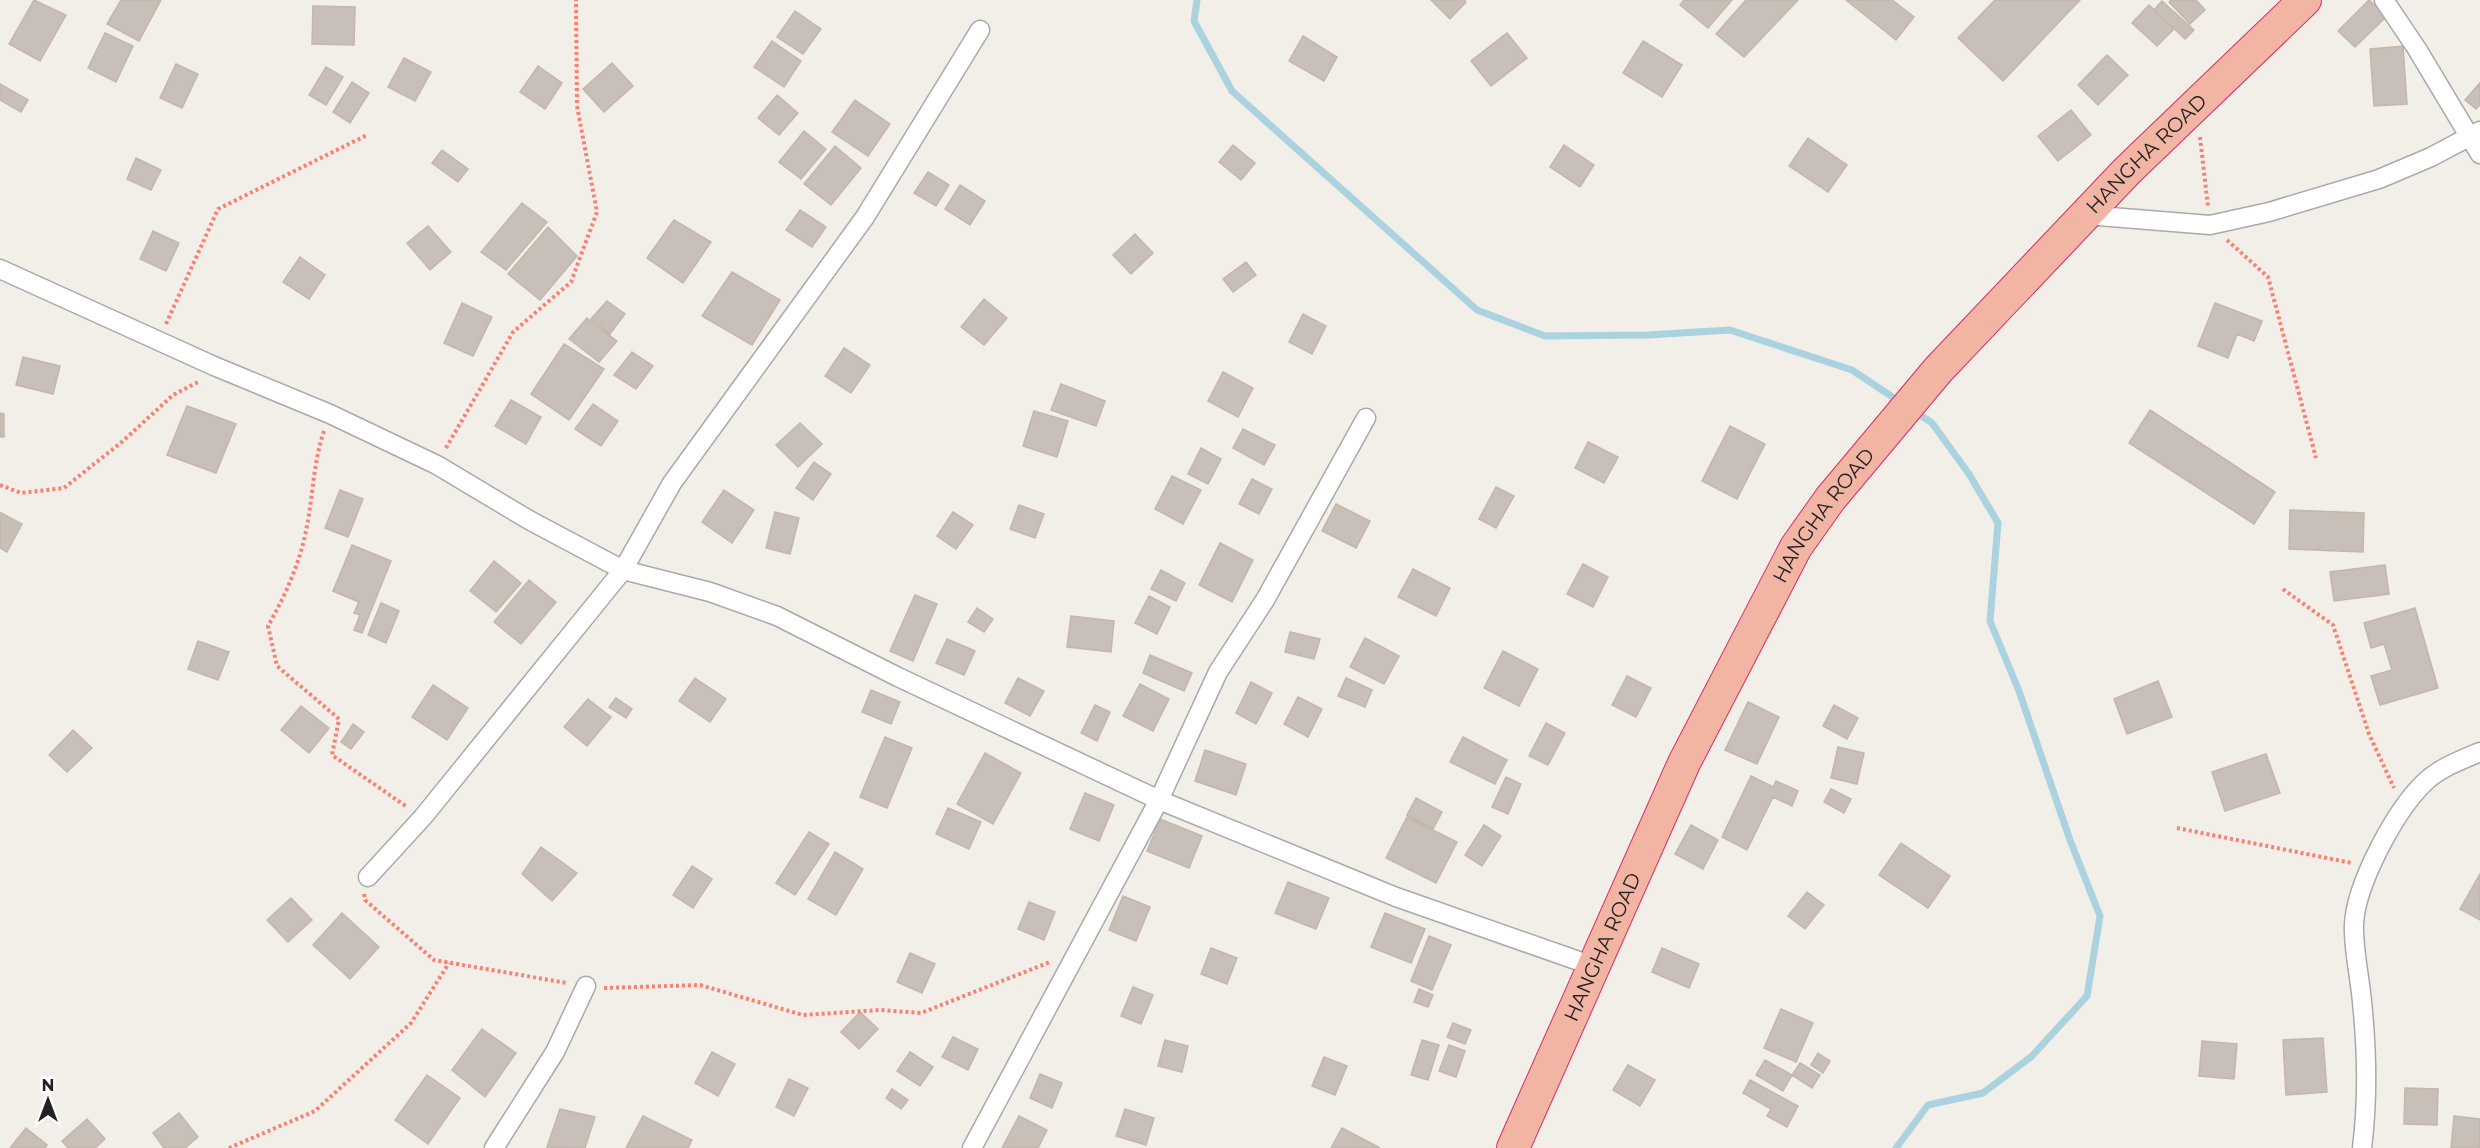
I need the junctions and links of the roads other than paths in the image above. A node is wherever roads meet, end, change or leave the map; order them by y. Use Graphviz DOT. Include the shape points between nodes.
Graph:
graph roads {
  1 [pos="2305,0"];
  2 [pos="2384,0"];
  3 [pos="980,30"];
  4 [pos="2475,134"];
  5 [pos="2480,154"];
  6 [pos="2086,215"];
  7 [pos="0,269"];
  8 [pos="1366,418"];
  9 [pos="623,570"];
  10 [pos="2480,752"];
  11 [pos="1159,800"];
  12 [pos="368,877"];
  13 [pos="1593,966"];
  14 [pos="586,986"];
  15 [pos="494,1148"];
  16 [pos="972,1148"];
  17 [pos="1513,1148"];
  18 [pos="2362,1148"];
  1 -- 6 [label="highway, HANGHA ROAD"];
  2 -- 4 [label="street"];
  3 -- 9 [label="street" via="865,217 672,483"];
  4 -- 5 [label="street"];
  4 -- 6 [label="street" via="2379,179 2210,225"];
  6 -- 13 [label="highway, HANGHA ROAD" via="1882,433 1796,547 1706,717"];
  7 -- 9 [label="street" via="330,414 436,465"];
  8 -- 11 [label="street" via="1265,600 1218,672"];
  9 -- 11 [label="street" via="710,592 777,616"];
  9 -- 12 [label="street" via="423,818"];
  10 -- 18 [label="street" via="2425,782 2404,807 2359,897 2354,925 2363,1016 2366,1114"];
  11 -- 13 [label="street" via="1396,897"];
  11 -- 16 [label="street"];
  13 -- 17 [label="highway, HANGHA ROAD"];
  14 -- 15 [label="street" via="555,1052"];
}
